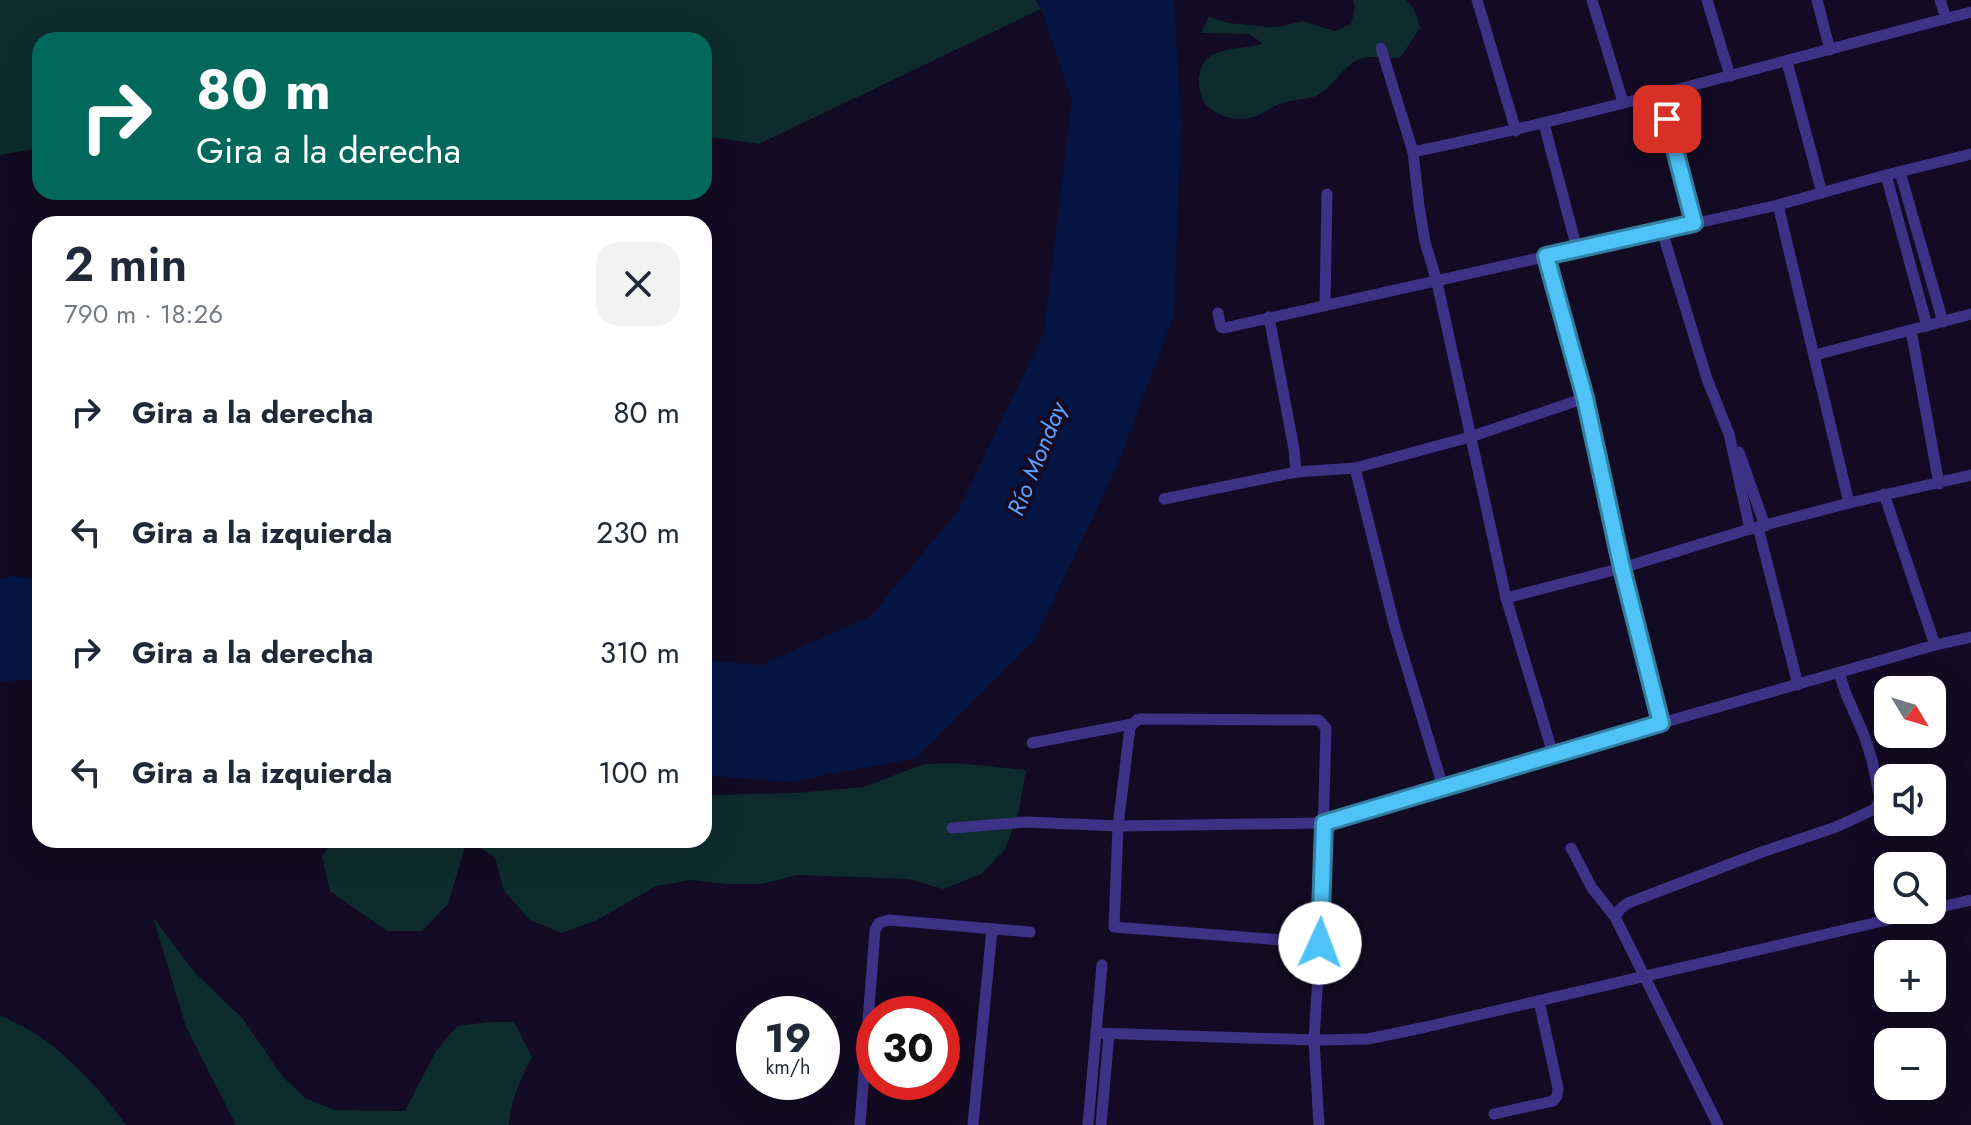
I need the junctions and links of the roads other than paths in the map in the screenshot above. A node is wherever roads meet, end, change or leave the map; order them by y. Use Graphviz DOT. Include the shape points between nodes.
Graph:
graph roads {
  1 [pos="1477,0"];
  2 [pos="1592,0"];
  3 [pos="1707,0"];
  4 [pos="1817,0"];
  5 [pos="1940,0"];
  6 [pos="1971,12"];
  7 [pos="1946,18"];
  8 [pos="1381,48"];
  9 [pos="1830,50"];
  10 [pos="1787,62"];
  11 [pos="1730,76"];
  12 [pos="1659,93"];
  13 [pos="1623,102"];
  14 [pos="1544,124"];
  15 [pos="1516,131"];
  16 [pos="1413,152"];
  17 [pos="1971,154"];
  18 [pos="1900,172"];
  19 [pos="1886,175"];
  20 [pos="1822,193"];
  21 [pos="1327,194"];
  22 [pos="1778,205"];
  23 [pos="1694,223"];
  24 [pos="1662,231"];
  25 [pos="1577,249"];
  26 [pos="1546,256"];
  27 [pos="1437,282"];
  28 [pos="1325,305"];
  29 [pos="1218,313"];
  30 [pos="1971,314"];
  31 [pos="1269,317"];
  32 [pos="1943,322"];
  33 [pos="1927,326"];
  34 [pos="1911,330"];
  35 [pos="1815,355"];
  36 [pos="1585,398"];
  37 [pos="1470,437"];
  38 [pos="1355,468"];
  39 [pos="1296,472"];
  40 [pos="1971,475"];
  41 [pos="1939,484"];
  42 [pos="1884,494"];
  43 [pos="1164,499"];
  44 [pos="1849,503"];
  45 [pos="1758,527"];
  46 [pos="1622,568"];
  47 [pos="1506,598"];
  48 [pos="1971,637"];
  49 [pos="1935,645"];
  50 [pos="1839,673"];
  51 [pos="1798,685"];
  52 [pos="1661,723"];
  53 [pos="1132,724"];
  54 [pos="1032,743"];
  55 [pos="1553,754"];
  56 [pos="1443,787"];
  57 [pos="1324,823"];
  58 [pos="1118,826"];
  59 [pos="952,828"];
  60 [pos="1571,848"];
  61 [pos="1971,900"];
  62 [pos="1946,906"];
  63 [pos="1615,917"];
  64 [pos="1874,923"];
  65 [pos="992,929"];
  66 [pos="1030,932"];
  67 [pos="1320,943"];
  68 [pos="1102,965"];
  69 [pos="1645,976"];
  70 [pos="1539,1001"];
  71 [pos="1102,1034"];
  72 [pos="1314,1040"];
  73 [pos="1494,1114"];
  74 [pos="860,1125"];
  75 [pos="973,1125"];
  76 [pos="1088,1125"];
  77 [pos="1101,1125"];
  78 [pos="1319,1125"];
  79 [pos="1718,1125"];
  1 -- 15 [label="street"];
  2 -- 13 [label="street"];
  3 -- 11 [label="street"];
  4 -- 9 [label="street"];
  5 -- 7 [label="street"];
  6 -- 7 [label="street"];
  7 -- 9 [label="street"];
  8 -- 16 [label="street"];
  9 -- 10 [label="street"];
  10 -- 11 [label="street"];
  10 -- 20 [label="street"];
  11 -- 12 [label="street"];
  12 -- 13 [label="street"];
  12 -- 23 [label="street"];
  13 -- 14 [label="street"];
  14 -- 15 [label="street"];
  14 -- 25 [label="street"];
  15 -- 16 [label="street"];
  16 -- 27 [label="street" via="1425,242"];
  17 -- 18 [label="street"];
  18 -- 19 [label="street"];
  18 -- 32 [label="street"];
  19 -- 20 [label="street"];
  19 -- 33 [label="street"];
  20 -- 22 [label="street"];
  21 -- 28 [label="street"];
  22 -- 23 [label="street"];
  22 -- 35 [label="street"];
  23 -- 24 [label="street"];
  24 -- 25 [label="street"];
  24 -- 45 [label="street" via="1707,379 1735,441"];
  25 -- 26 [label="street"];
  26 -- 27 [label="street"];
  26 -- 36 [label="street"];
  27 -- 28 [label="street"];
  27 -- 37 [label="street"];
  28 -- 31 [label="street"];
  29 -- 31 [label="street" via="1224,328"];
  30 -- 32 [label="street"];
  31 -- 39 [label="street"];
  32 -- 33 [label="street"];
  33 -- 34 [label="street"];
  34 -- 35 [label="street"];
  34 -- 41 [label="street"];
  35 -- 44 [label="street"];
  36 -- 37 [label="street"];
  36 -- 46 [label="street"];
  37 -- 38 [label="street"];
  37 -- 47 [label="street"];
  38 -- 39 [label="street"];
  38 -- 56 [label="street"];
  39 -- 43 [label="street"];
  40 -- 41 [label="street"];
  41 -- 42 [label="street"];
  42 -- 44 [label="street"];
  42 -- 49 [label="street"];
  44 -- 45 [label="street"];
  45 -- 46 [label="street"];
  45 -- 51 [label="street"];
  46 -- 47 [label="street"];
  46 -- 52 [label="street"];
  47 -- 55 [label="street"];
  48 -- 49 [label="street"];
  49 -- 50 [label="street"];
  50 -- 51 [label="street"];
  50 -- 63 [label="street" via="1872,760 1880,799 1875,809 1628,903"];
  51 -- 52 [label="street"];
  52 -- 55 [label="street"];
  53 -- 54 [label="street"];
  53 -- 57 [label="street" via="1142,719 1319,720 1326,728"];
  53 -- 58 [label="street"];
  55 -- 56 [label="street"];
  56 -- 57 [label="street"];
  57 -- 58 [label="street"];
  57 -- 67 [label="street"];
  58 -- 59 [label="street" via="1026,822"];
  58 -- 67 [label="street" via="1114,927"];
  60 -- 63 [label="street"];
  61 -- 62 [label="street"];
  63 -- 69 [label="street"];
  64 -- 69 [label="street"];
  65 -- 66 [label="street"];
  65 -- 74 [label="street" via="879,923"];
  65 -- 75 [label="street"];
  67 -- 72 [label="street"];
  68 -- 71 [label="street"];
  69 -- 70 [label="street"];
  69 -- 79 [label="street"];
  70 -- 72 [label="street" via="1368,1039"];
  70 -- 73 [label="street" via="1557,1096"];
  71 -- 72 [label="street"];
  71 -- 76 [label="street"];
  71 -- 77 [label="street"];
  72 -- 78 [label="street"];
}
